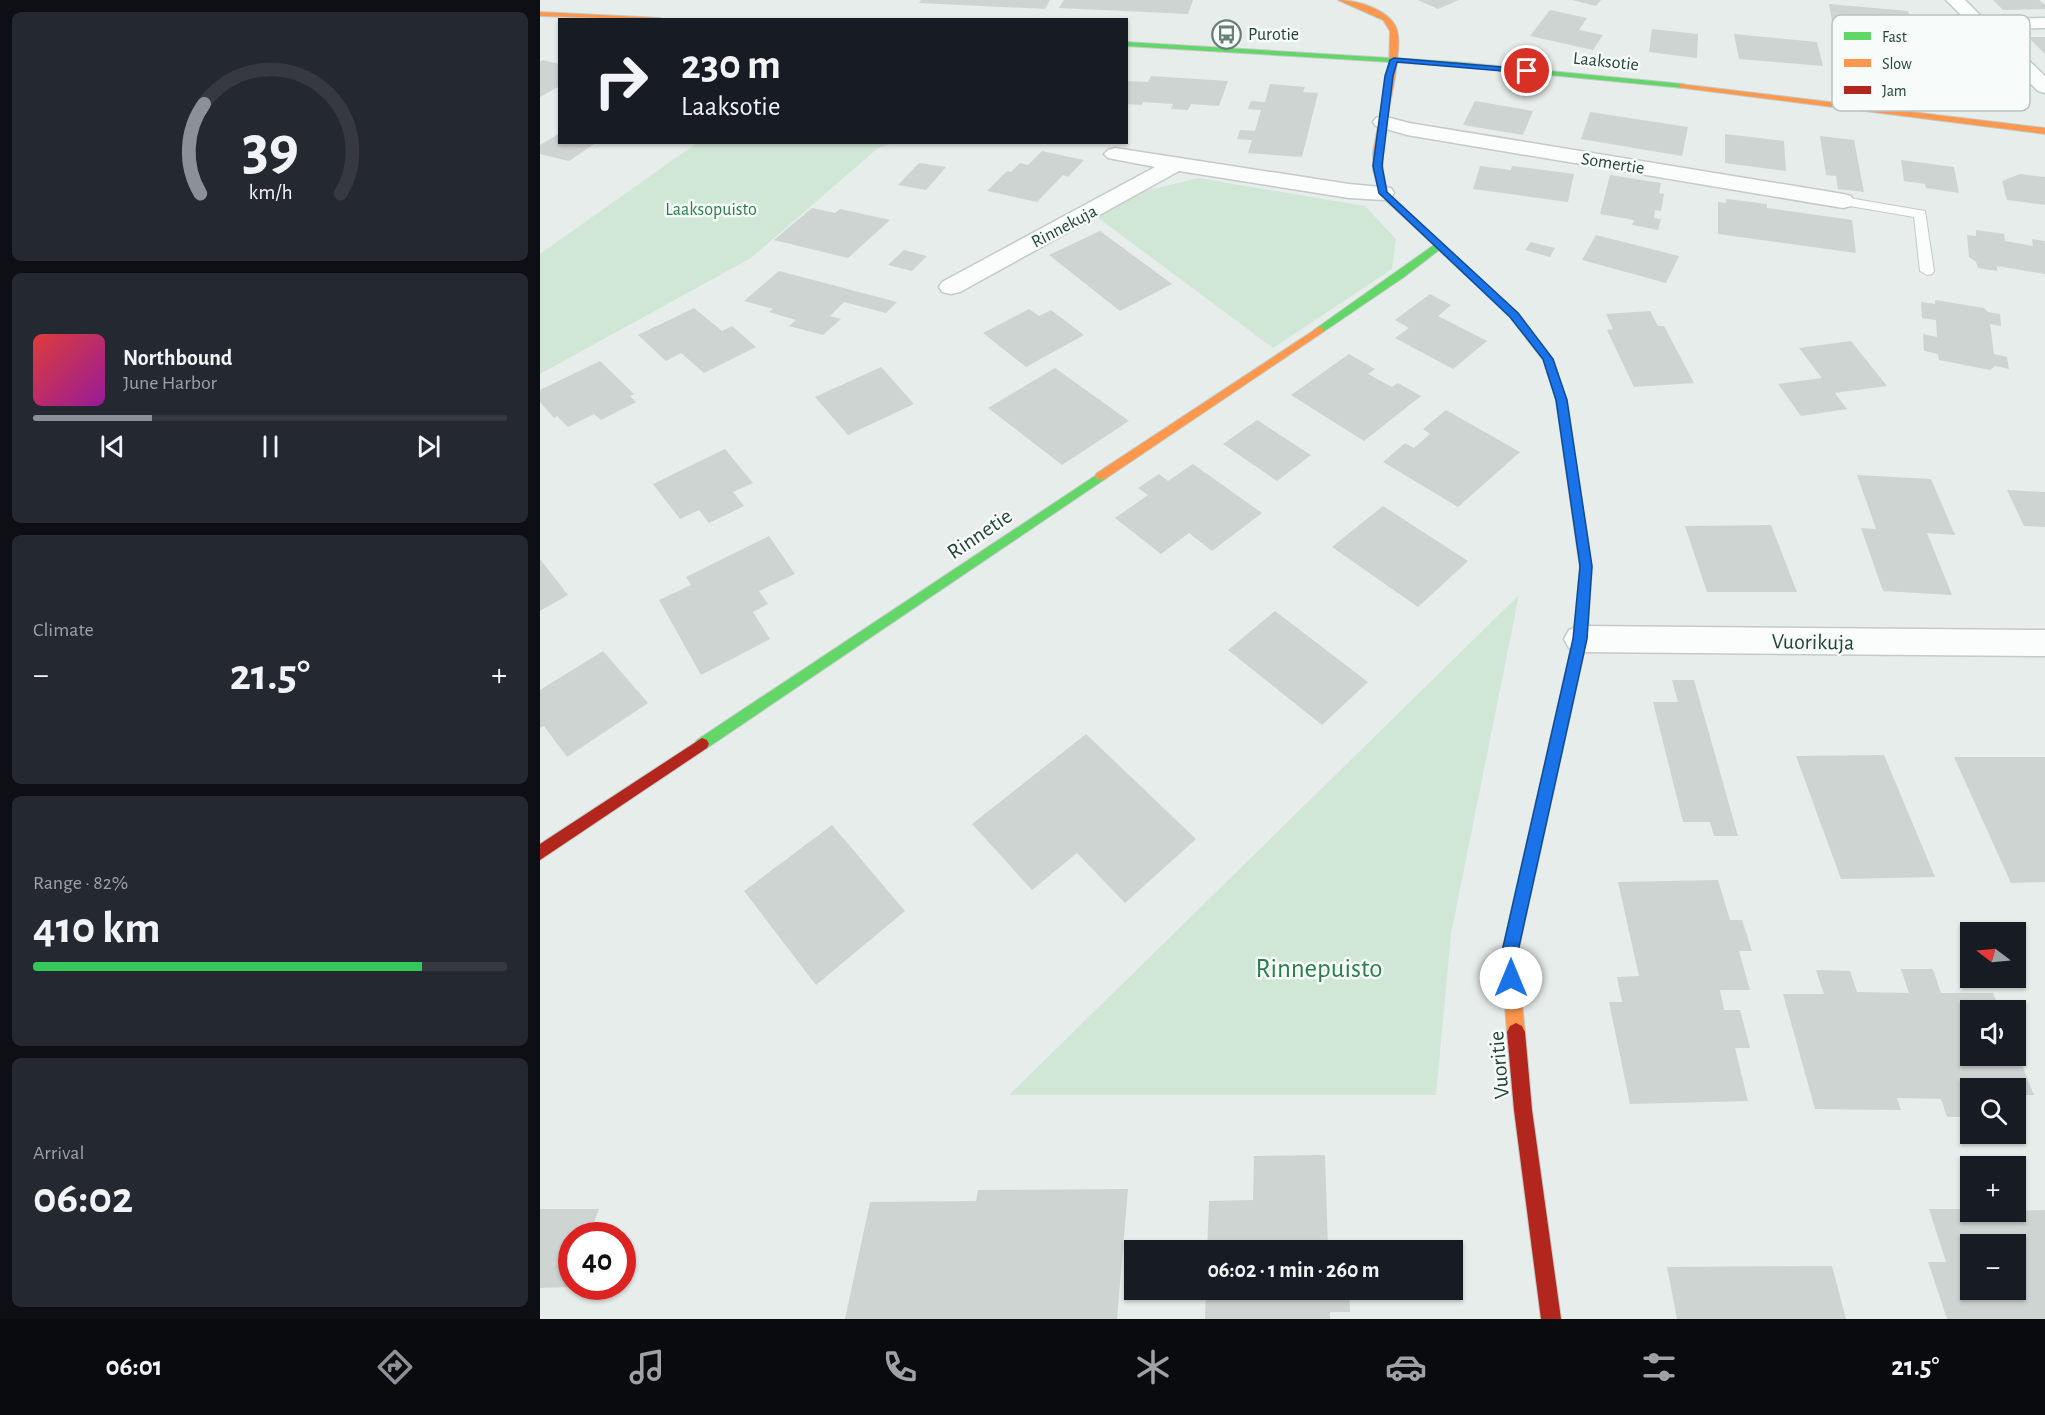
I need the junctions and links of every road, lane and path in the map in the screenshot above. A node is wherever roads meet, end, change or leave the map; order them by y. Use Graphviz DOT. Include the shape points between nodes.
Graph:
graph roads {
  1 [pos="1342,0"];
  2 [pos="1955,0"];
  3 [pos="540,14"];
  4 [pos="1971,15"];
  5 [pos="620,18"];
  6 [pos="2030,23"];
  7 [pos="2045,23"];
  8 [pos="1128,44"];
  9 [pos="1394,60"];
  10 [pos="2030,72"];
  11 [pos="2045,87"];
  12 [pos="1832,104"];
  13 [pos="1889,111"];
  14 [pos="1383,122"];
  15 [pos="2045,131"];
  16 [pos="1115,154"];
  17 [pos="1177,163"];
  18 [pos="1383,193"];
  19 [pos="1843,201"];
  20 [pos="1439,246"];
  21 [pos="1927,271"];
  22 [pos="951,287"];
  23 [pos="1580,639"];
  24 [pos="2045,643"];
  25 [pos="540,853"];
  26 [pos="1551,1319"];
  1 -- 9 [label="street" via="1388,20 1396,39"];
  2 -- 4 [label="street"];
  3 -- 5 [label="street"];
  6 -- 7 [label="street"];
  8 -- 9 [label="street, Laaksotie"];
  9 -- 12 [label="street, Laaksotie"];
  9 -- 14 [label="street"];
  10 -- 11 [label="street"];
  13 -- 15 [label="street, Laaksotie"];
  14 -- 18 [label="street" via="1377,166"];
  14 -- 19 [label="street, Somertie"];
  16 -- 17 [label="street"];
  17 -- 18 [label="street" via="1348,191"];
  17 -- 22 [label="street, Rinnekuja"];
  18 -- 20 [label="street, Vuoritie"];
  19 -- 21 [label="lane" via="1920,214"];
  20 -- 23 [label="street, Vuoritie" via="1514,315 1548,359 1561,400 1586,566"];
  20 -- 25 [label="street, Rinnetie"];
  23 -- 24 [label="street, Vuorikuja"];
  23 -- 26 [label="street, Vuoritie" via="1509,956 1523,1110"];
}
